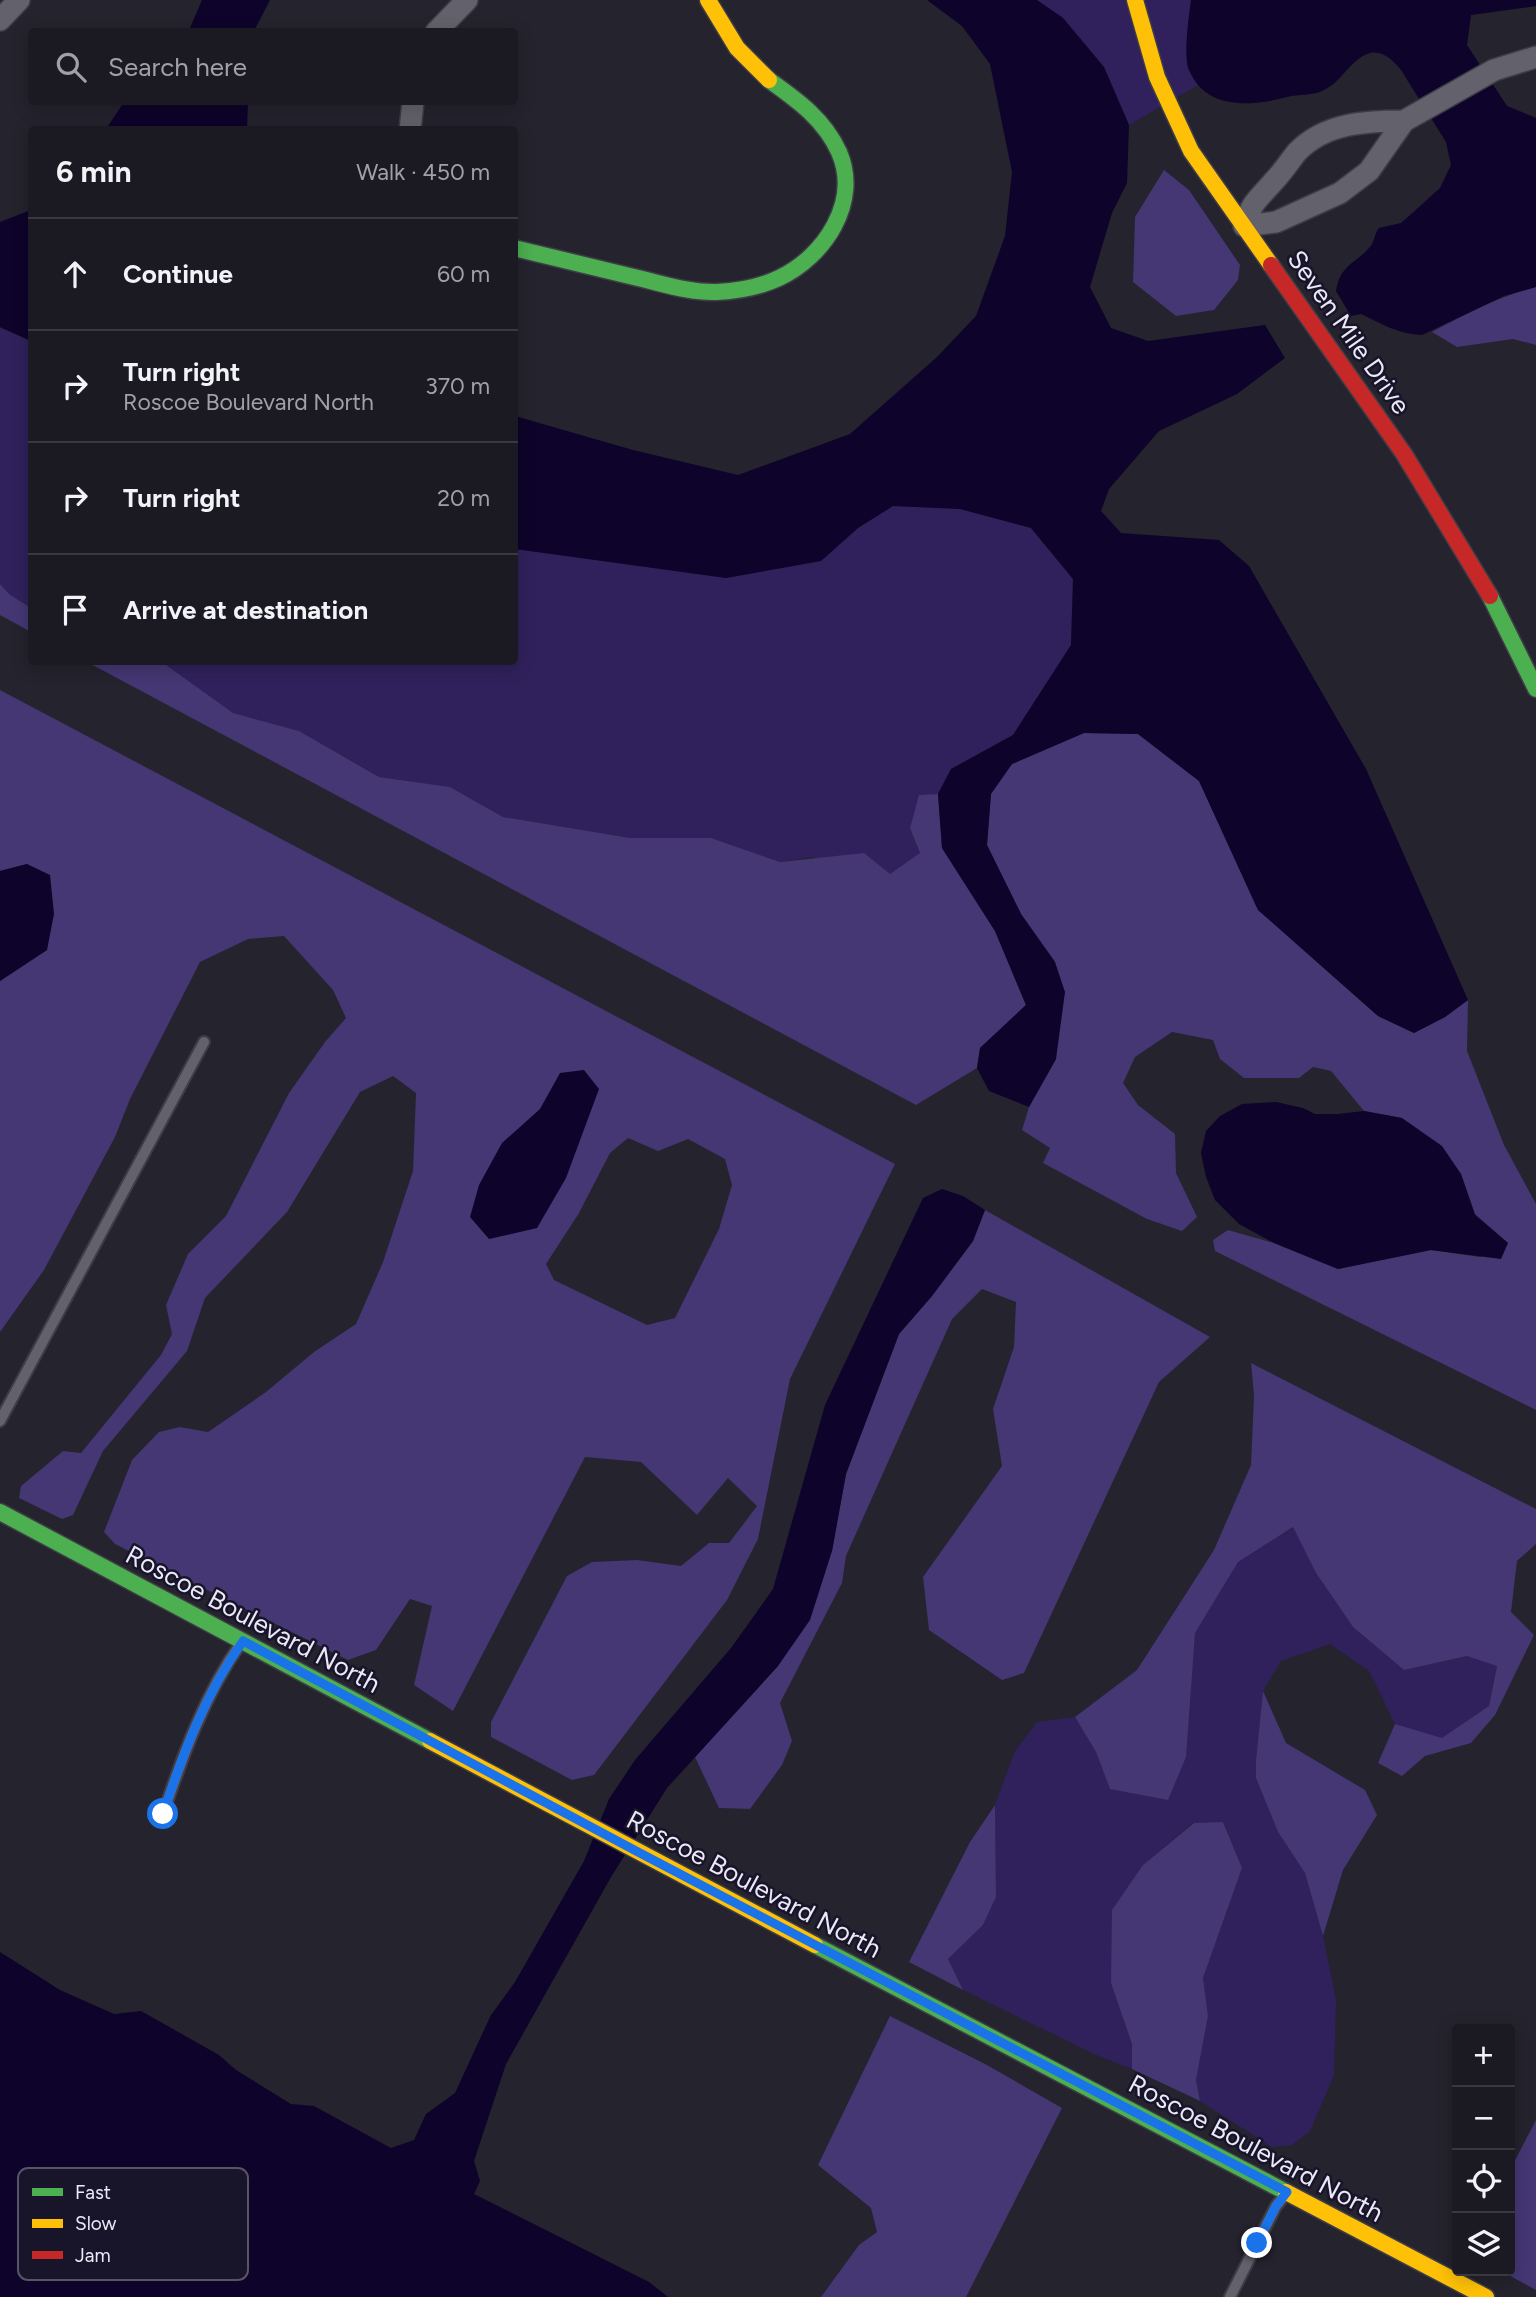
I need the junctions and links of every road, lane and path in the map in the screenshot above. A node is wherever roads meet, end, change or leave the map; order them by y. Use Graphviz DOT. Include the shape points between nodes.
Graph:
graph roads {
  1 [pos="19,0"];
  2 [pos="467,0"];
  3 [pos="708,0"];
  4 [pos="1135,0"];
  5 [pos="0,20"];
  6 [pos="440,28"];
  7 [pos="1536,57"];
  8 [pos="413,105"];
  9 [pos="1404,121"];
  10 [pos="410,126"];
  11 [pos="1244,226"];
  12 [pos="518,249"];
  13 [pos="1536,689"];
  14 [pos="204,1042"];
  15 [pos="0,1421"];
  16 [pos="0,1512"];
  17 [pos="243,1641"];
  18 [pos="163,1814"];
  19 [pos="1287,2192"];
  20 [pos="1230,2297"];
  21 [pos="1486,2297"];
  1 -- 5 [label="street"];
  2 -- 6 [label="street"];
  3 -- 12 [label="street" via="737,49 821,122 836,146 845,166 846,197 828,237 792,271 747,290 722,293 697,292"];
  4 -- 11 [label="street, Seven Mile Drive" via="1165,102 1191,151"];
  7 -- 9 [label="street" via="1494,70"];
  8 -- 10 [label="street"];
  9 -- 11 [label="street" via="1369,171 1340,193 1276,222"];
  9 -- 11 [label="street" via="1345,125 1317,136 1252,203"];
  11 -- 13 [label="street, Seven Mile Drive" via="1404,454 1487,590"];
  14 -- 15 [label="lane"];
  16 -- 17 [label="street, Roscoe Boulevard North"];
  17 -- 18 [label="lane" via="226,1665 185,1749"];
  17 -- 19 [label="street, Roscoe Boulevard North"];
  19 -- 20 [label="lane"];
  19 -- 21 [label="street, Roscoe Boulevard North"];
}
